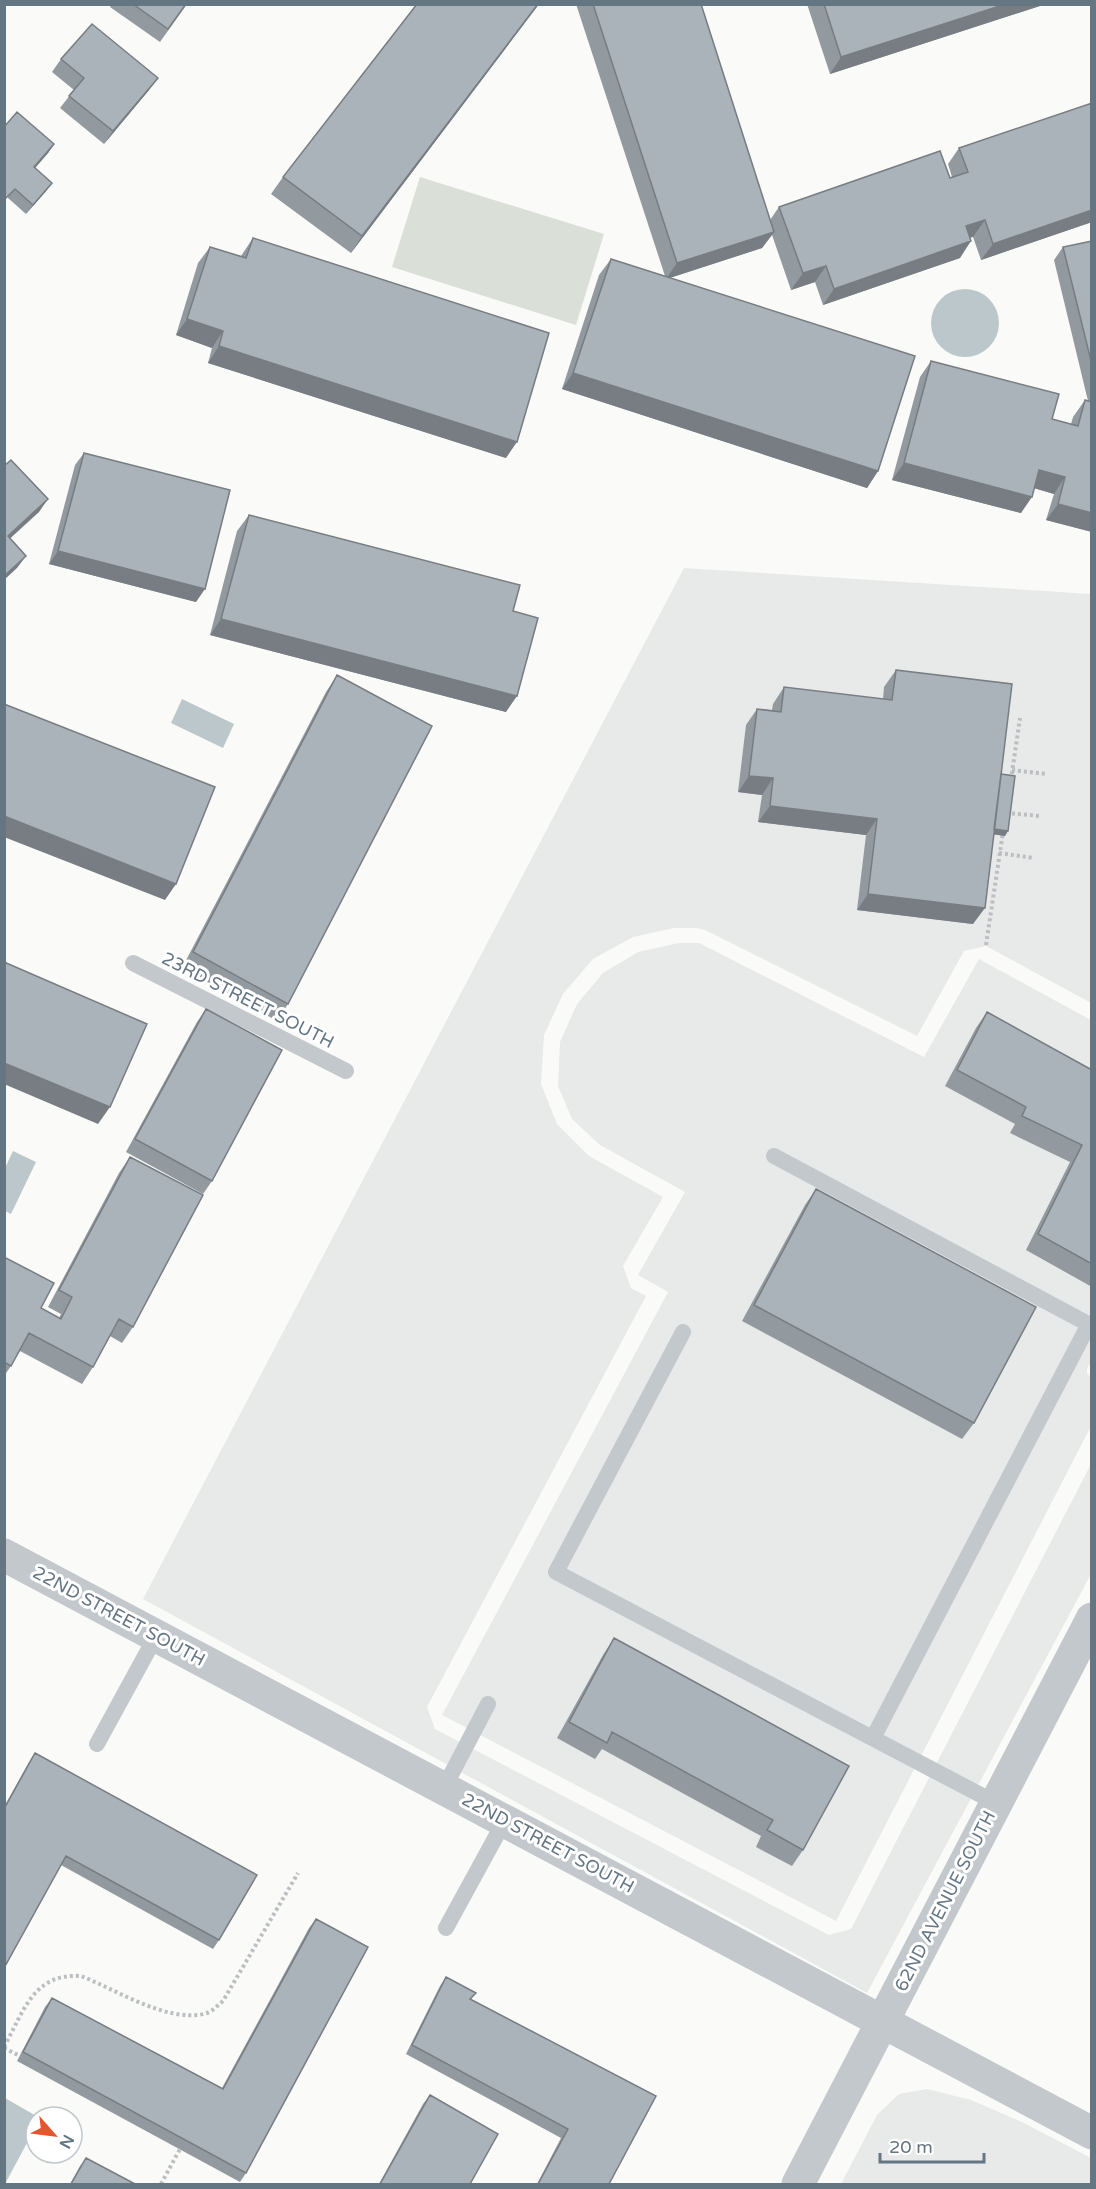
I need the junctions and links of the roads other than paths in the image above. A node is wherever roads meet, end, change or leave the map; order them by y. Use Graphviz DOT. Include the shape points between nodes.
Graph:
graph roads {
  1 [pos="133,963"];
  2 [pos="346,1071"];
  3 [pos="774,1156"];
  4 [pos="1090,1325"];
  5 [pos="682,1332"];
  6 [pos="4,1555"];
  7 [pos="1092,1618"];
  8 [pos="156,1636"];
  9 [pos="488,1704"];
  10 [pos="873,1738"];
  11 [pos="97,1744"];
  12 [pos="444,1788"];
  13 [pos="996,1803"];
  14 [pos="505,1820"];
  15 [pos="446,1928"];
  16 [pos="883,2022"];
  17 [pos="1092,2133"];
  18 [pos="798,2184"];
  1 -- 2 [label="lane, 23RD STREET SOUTH"];
  3 -- 4 [label="lane"];
  4 -- 10 [label="lane"];
  5 -- 10 [label="lane" via="556,1572"];
  6 -- 8 [label="street, 22ND STREET SOUTH"];
  7 -- 13 [label="street, 62ND AVENUE SOUTH"];
  8 -- 11 [label="lane"];
  8 -- 12 [label="street, 22ND STREET SOUTH"];
  9 -- 12 [label="lane"];
  10 -- 13 [label="lane"];
  12 -- 14 [label="street, 22ND STREET SOUTH"];
  13 -- 16 [label="street, 62ND AVENUE SOUTH"];
  14 -- 15 [label="lane"];
  14 -- 16 [label="street, 22ND STREET SOUTH"];
  16 -- 17 [label="street, 22ND STREET SOUTH"];
  16 -- 18 [label="street, 62ND AVENUE SOUTH"];
}
